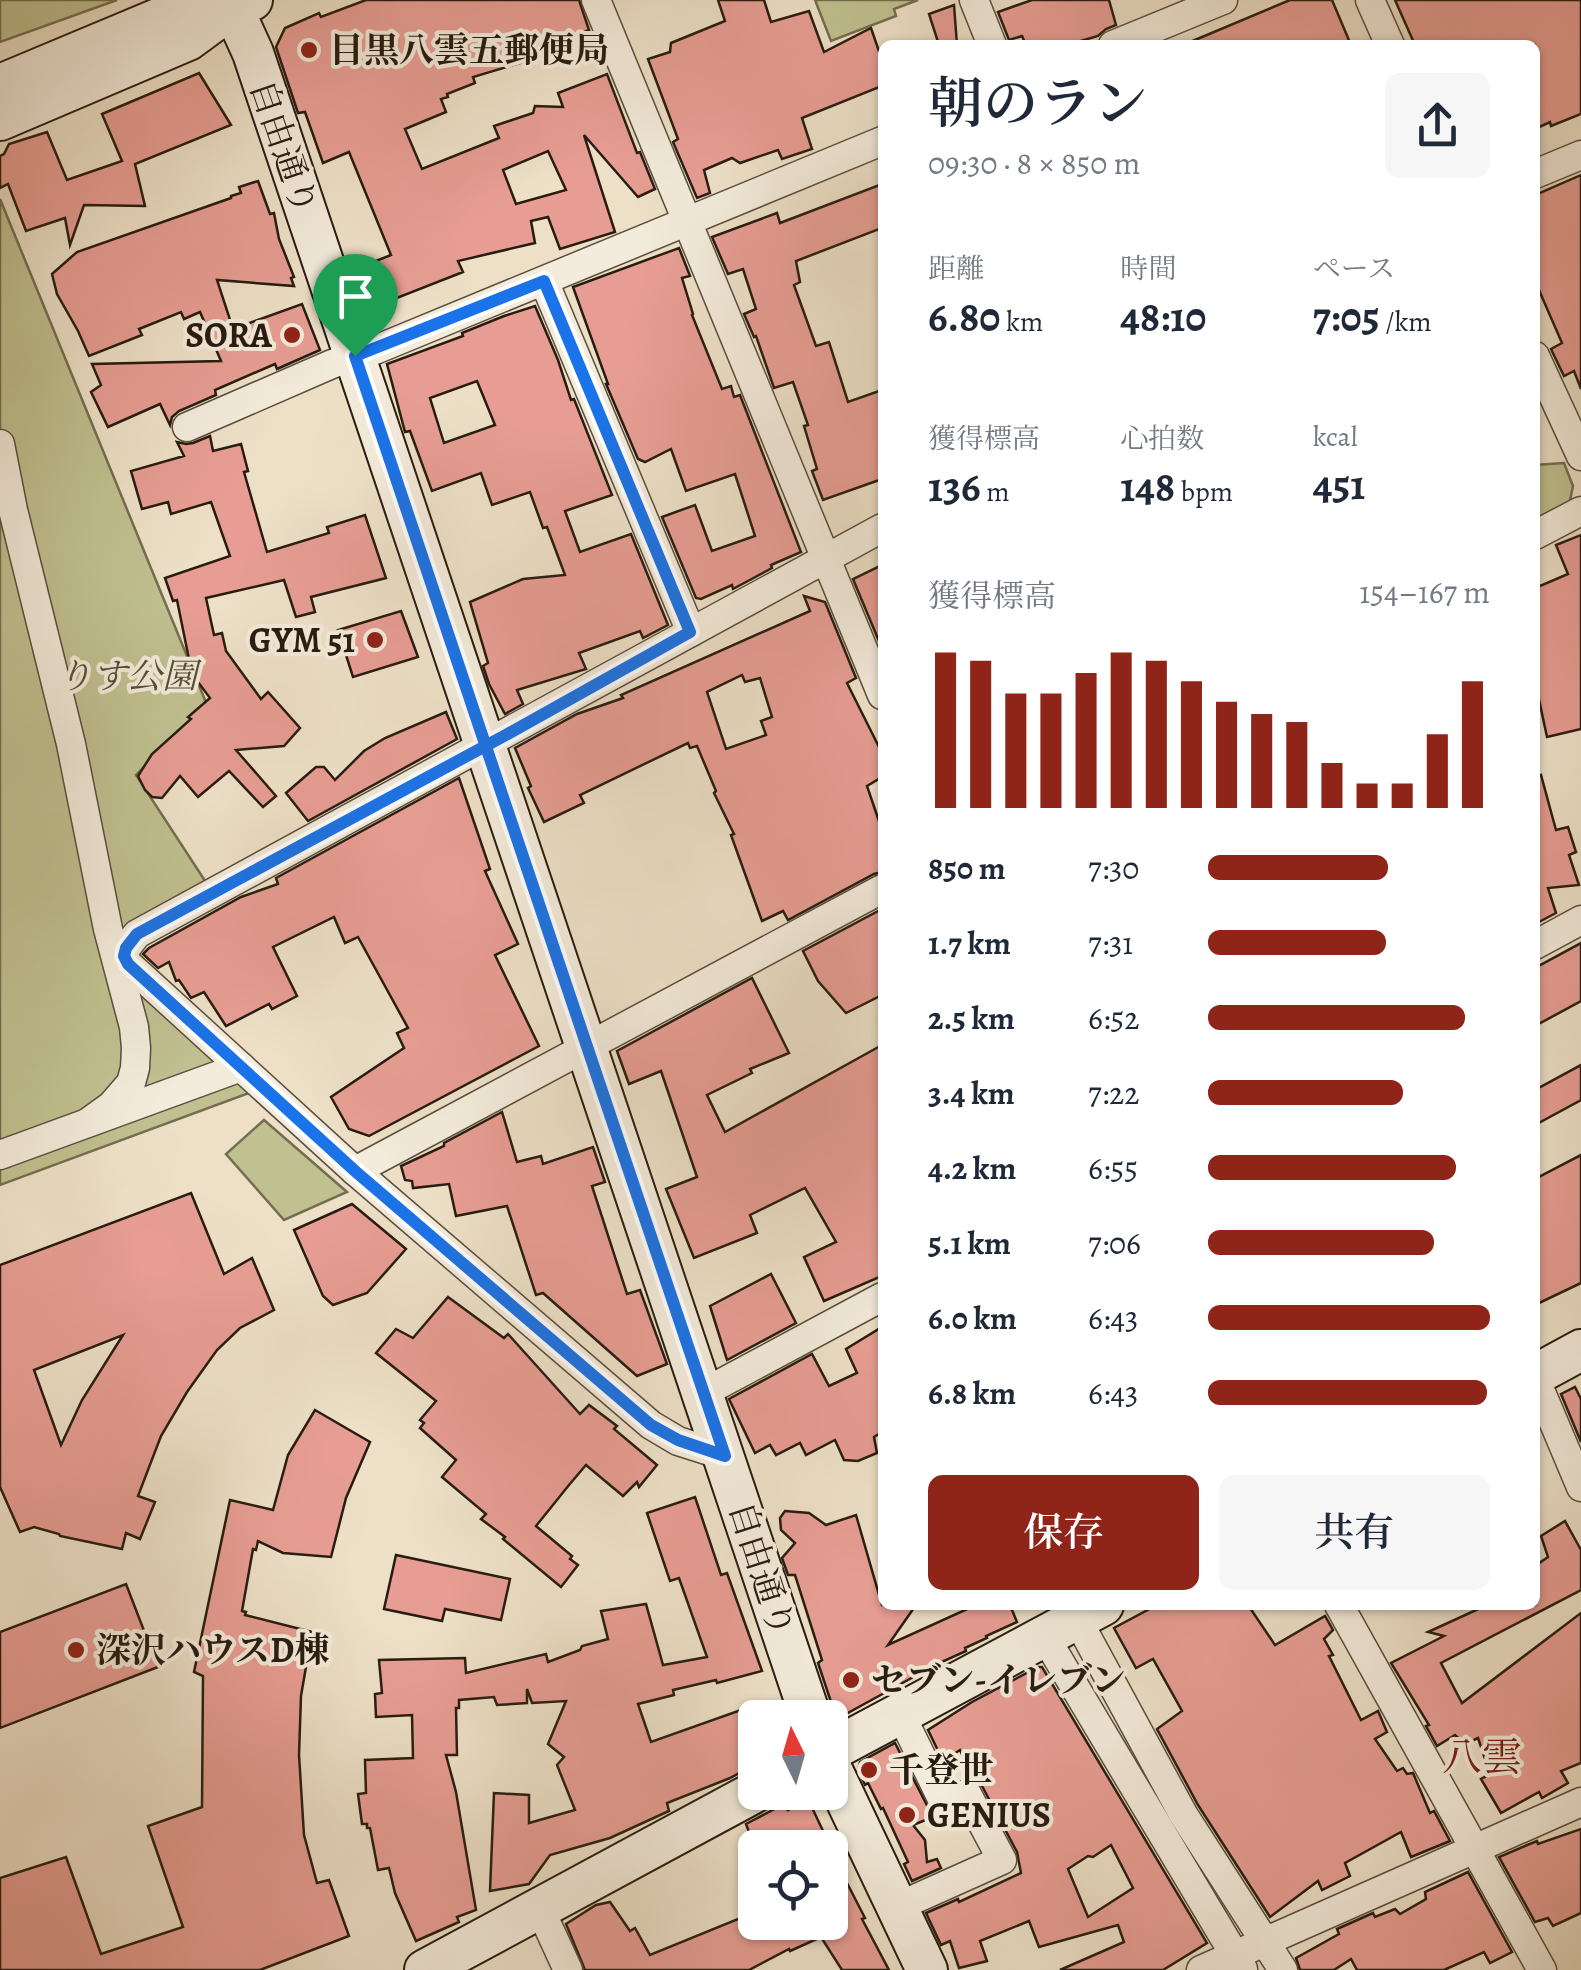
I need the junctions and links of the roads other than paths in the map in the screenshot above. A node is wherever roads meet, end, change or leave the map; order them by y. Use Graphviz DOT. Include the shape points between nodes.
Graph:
graph roads {
  1 [pos="596,0"];
  2 [pos="974,0"];
  3 [pos="1223,0"];
  4 [pos="1370,0"];
  5 [pos="238,2"];
  6 [pos="990,40"];
  7 [pos="1126,40"];
  8 [pos="1388,40"];
  9 [pos="0,84"];
  10 [pos="0,120"];
  11 [pos="878,143"];
  12 [pos="1581,155"];
  13 [pos="1540,172"];
  14 [pos="688,222"];
  15 [pos="544,281"];
  16 [pos="355,356"];
  17 [pos="1540,367"];
  18 [pos="187,427"];
  19 [pos="0,444"];
  20 [pos="1581,456"];
  21 [pos="1581,511"];
  22 [pos="878,530"];
  23 [pos="1540,532"];
  24 [pos="827,558"];
  25 [pos="690,632"];
  26 [pos="878,685"];
  27 [pos="486,746"];
  28 [pos="878,892"];
  29 [pos="1581,920"];
  30 [pos="1540,942"];
  31 [pos="586,1046"];
  32 [pos="234,1061"];
  33 [pos="86,1123"];
  34 [pos="0,1155"];
  35 [pos="355,1171"];
  36 [pos="878,1299"];
  37 [pos="1581,1350"];
  38 [pos="1540,1374"];
  39 [pos="1540,1389"];
  40 [pos="703,1393"];
  41 [pos="725,1456"];
  42 [pos="1581,1487"];
  43 [pos="1342,1610"];
  44 [pos="1075,1620"];
  45 [pos="805,1700"];
  46 [pos="900,1714"];
  47 [pos="848,1741"];
  48 [pos="738,1801"];
  49 [pos="1581,1802"];
  50 [pos="848,1804"];
  51 [pos="1474,1848"];
  52 [pos="897,1907"];
  53 [pos="540,1909"];
  54 [pos="1265,1942"];
  55 [pos="1239,1962"];
  56 [pos="425,1970"];
  57 [pos="568,1970"];
  58 [pos="927,1970"];
  59 [pos="1200,1970"];
  60 [pos="1282,1970"];
  61 [pos="1542,1970"];
  1 -- 14 [label="street"];
  2 -- 6 [label="street"];
  3 -- 7 [label="street"];
  4 -- 8 [label="street"];
  5 -- 9 [label="main road" via="176,12"];
  5 -- 10 [label="main road" via="188,40"];
  5 -- 16 [label="main road, 自由通り"];
  11 -- 14 [label="street"];
  12 -- 13 [label="street"];
  14 -- 15 [label="street"];
  14 -- 24 [label="street"];
  15 -- 16 [label="street"];
  15 -- 25 [label="street"];
  16 -- 18 [label="street"];
  16 -- 27 [label="main road, 自由通り"];
  17 -- 20 [label="street"];
  19 -- 33 [label="street" via="134,1028 131,1083"];
  21 -- 23 [label="street"];
  22 -- 24 [label="street"];
  24 -- 25 [label="street"];
  24 -- 26 [label="street"];
  25 -- 27 [label="street"];
  27 -- 31 [label="main road, 自由通り"];
  27 -- 32 [label="street" via="130,941 128,964"];
  28 -- 31 [label="street"];
  29 -- 30 [label="street"];
  31 -- 35 [label="street"];
  31 -- 40 [label="main road, 自由通り"];
  32 -- 33 [label="street"];
  32 -- 35 [label="street"];
  33 -- 34 [label="street"];
  35 -- 41 [label="street" via="651,1425"];
  36 -- 40 [label="street"];
  37 -- 38 [label="main road"];
  39 -- 42 [label="street"];
  40 -- 41 [label="main road, 自由通り"];
  41 -- 45 [label="main road, 自由通り"];
  43 -- 51 [label="street"];
  44 -- 46 [label="main road"];
  44 -- 54 [label="street" via="1183,1814"];
  44 -- 55 [label="street"];
  46 -- 47 [label="main road"];
  46 -- 52 [label="street" via="945,1805 967,1794 1002,1860"];
  48 -- 53 [label="main road"];
  49 -- 51 [label="street"];
  50 -- 52 [label="main road"];
  51 -- 54 [label="street"];
  51 -- 61 [label="street"];
  52 -- 58 [label="main road"];
  53 -- 56 [label="main road"];
  53 -- 57 [label="street"];
  54 -- 55 [label="street"];
  54 -- 60 [label="street"];
  55 -- 59 [label="street"];
}
